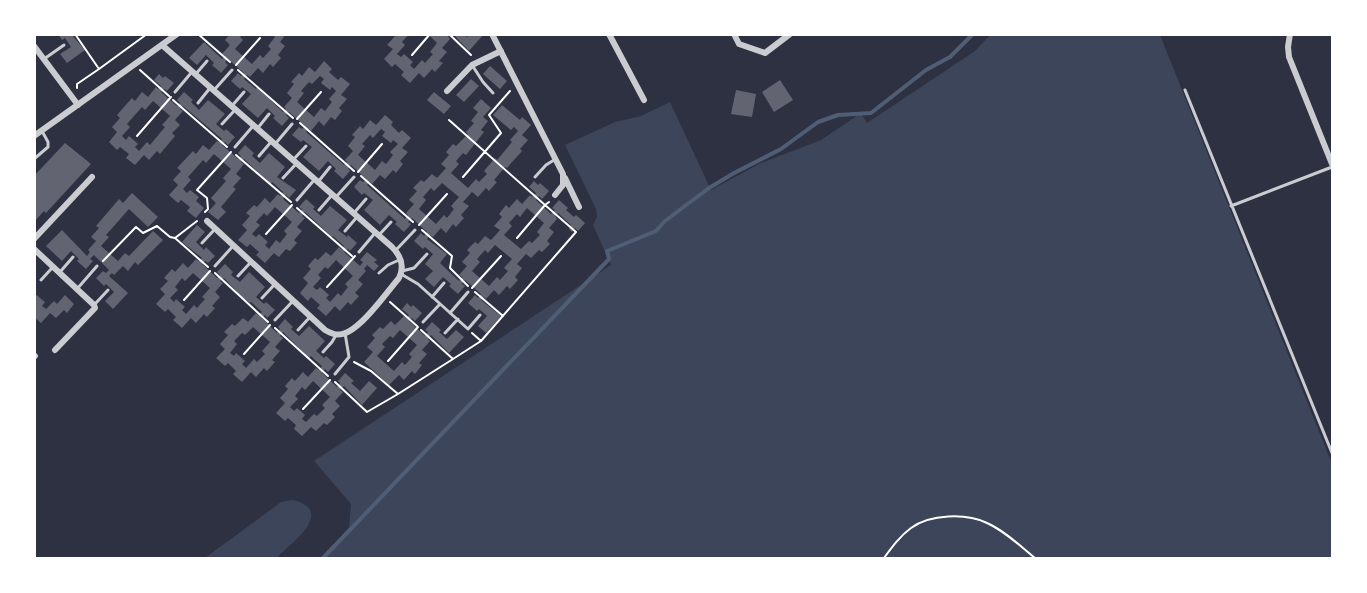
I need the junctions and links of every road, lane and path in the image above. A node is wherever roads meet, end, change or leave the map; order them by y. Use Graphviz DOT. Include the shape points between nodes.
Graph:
graph roads {
  1 [pos="75,34"];
  2 [pos="147,34"];
  3 [pos="177,34"];
  4 [pos="198,34"];
  5 [pos="430,34"];
  6 [pos="449,34"];
  7 [pos="492,34"];
  8 [pos="609,34"];
  9 [pos="734,34"];
  10 [pos="790,34"];
  11 [pos="1290,34"];
  12 [pos="260,38"];
  13 [pos="64,45"];
  14 [pos="162,45"];
  15 [pos="34,46"];
  16 [pos="501,51"];
  17 [pos="412,55"];
  18 [pos="44,59"];
  19 [pos="207,61"];
  20 [pos="475,64"];
  21 [pos="99,69"];
  22 [pos="233,69"];
  23 [pos="193,74"];
  24 [pos="518,85"];
  25 [pos="212,90"];
  26 [pos="1185,90"];
  27 [pos="447,91"];
  28 [pos="175,92"];
  29 [pos="321,92"];
  30 [pos="244,93"];
  31 [pos="493,93"];
  32 [pos="169,99"];
  33 [pos="644,100"];
  34 [pos="198,103"];
  35 [pos="78,105"];
  36 [pos="233,108"];
  37 [pos="269,114"];
  38 [pos="296,120"];
  39 [pos="449,120"];
  40 [pos="222,124"];
  41 [pos="292,124"];
  42 [pos="255,127"];
  43 [pos="42,131"];
  44 [pos="34,136"];
  45 [pos="137,136"];
  46 [pos="273,143"];
  47 [pos="382,144"];
  48 [pos="306,146"];
  49 [pos="235,147"];
  50 [pos="485,152"];
  51 [pos="230,153"];
  52 [pos="259,156"];
  53 [pos="34,159"];
  54 [pos="556,159"];
  55 [pos="295,162"];
  56 [pos="1332,165"];
  57 [pos="330,167"];
  58 [pos="563,174"];
  59 [pos="355,175"];
  60 [pos="92,177"];
  61 [pos="463,177"];
  62 [pos="535,177"];
  63 [pos="283,178"];
  64 [pos="316,181"];
  65 [pos="447,194"];
  66 [pos="555,195"];
  67 [pos="334,196"];
  68 [pos="366,199"];
  69 [pos="297,200"];
  70 [pos="545,205"];
  71 [pos="291,206"];
  72 [pos="1231,206"];
  73 [pos="579,207"];
  74 [pos="319,210"];
  75 [pos="355,215"];
  76 [pos="207,221"];
  77 [pos="391,222"];
  78 [pos="416,228"];
  79 [pos="215,229"];
  80 [pos="345,231"];
  81 [pos="267,234"];
  82 [pos="377,234"];
  83 [pos="175,238"];
  84 [pos="517,238"];
  85 [pos="34,239"];
  86 [pos="202,243"];
  87 [pos="233,246"];
  88 [pos="34,249"];
  89 [pos="396,250"];
  90 [pos="359,252"];
  91 [pos="427,254"];
  92 [pos="501,256"];
  93 [pos="73,257"];
  94 [pos="353,259"];
  95 [pos="401,259"];
  96 [pos="101,262"];
  97 [pos="251,262"];
  98 [pos="97,266"];
  99 [pos="215,266"];
  100 [pos="54,267"];
  101 [pos="210,271"];
  102 [pos="402,272"];
  103 [pos="59,273"];
  104 [pos="379,273"];
  105 [pos="238,276"];
  106 [pos="41,280"];
  107 [pos="444,283"];
  108 [pos="275,284"];
  109 [pos="327,287"];
  110 [pos="77,289"];
  111 [pos="471,289"];
  112 [pos="108,290"];
  113 [pos="468,292"];
  114 [pos="383,296"];
  115 [pos="432,297"];
  116 [pos="262,298"];
  117 [pos="184,300"];
  118 [pos="293,301"];
  119 [pos="440,304"];
  120 [pos="94,307"];
  121 [pos="450,313"];
  122 [pos="480,315"];
  123 [pos="503,316"];
  124 [pos="310,317"];
  125 [pos="275,320"];
  126 [pos="458,320"];
  127 [pos="423,322"];
  128 [pos="269,326"];
  129 [pos="418,327"];
  130 [pos="468,329"];
  131 [pos="298,330"];
  132 [pos="345,333"];
  133 [pos="446,333"];
  134 [pos="336,334"];
  135 [pos="481,341"];
  136 [pos="55,350"];
  137 [pos="323,352"];
  138 [pos="244,354"];
  139 [pos="453,359"];
  140 [pos="348,360"];
  141 [pos="388,361"];
  142 [pos="335,374"];
  143 [pos="330,380"];
  144 [pos="398,394"];
  145 [pos="303,409"];
  146 [pos="1332,453"];
  147 [pos="884,558"];
  148 [pos="1035,558"];
  1 -- 21 [label="path"];
  2 -- 21 [label="path"];
  3 -- 14 [label="street"];
  4 -- 22 [label="path"];
  5 -- 17 [label="path"];
  6 -- 20 [label="path" via="473,56"];
  7 -- 16 [label="street"];
  8 -- 33 [label="street"];
  9 -- 10 [label="street" via="739,45 765,53"];
  11 -- 56 [label="street" via="1289,57"];
  12 -- 22 [label="path"];
  13 -- 18 [label="lane"];
  14 -- 23 [label="street"];
  14 -- 35 [label="street"];
  15 -- 18 [label="street"];
  16 -- 20 [label="street"];
  16 -- 24 [label="street"];
  18 -- 35 [label="street"];
  19 -- 23 [label="lane"];
  20 -- 27 [label="street"];
  20 -- 31 [label="lane"];
  21 -- 35 [label="path" via="77,84"];
  22 -- 25 [label="lane"];
  22 -- 38 [label="path"];
  23 -- 25 [label="street"];
  23 -- 28 [label="lane"];
  24 -- 50 [label="path" via="489,115 501,133"];
  24 -- 54 [label="street"];
  25 -- 34 [label="lane"];
  25 -- 36 [label="street"];
  26 -- 72 [label="lane"];
  29 -- 38 [label="path"];
  30 -- 36 [label="lane"];
  32 -- 45 [label="path"];
  35 -- 43 [label="street"];
  36 -- 40 [label="lane"];
  36 -- 42 [label="street"];
  37 -- 42 [label="lane"];
  38 -- 41 [label="path"];
  38 -- 59 [label="path"];
  39 -- 50 [label="path"];
  41 -- 46 [label="lane"];
  42 -- 46 [label="street"];
  42 -- 49 [label="lane"];
  43 -- 44 [label="street"];
  43 -- 53 [label="lane" via="48,147"];
  46 -- 52 [label="lane"];
  46 -- 55 [label="street"];
  47 -- 59 [label="path"];
  48 -- 55 [label="lane"];
  50 -- 61 [label="path"];
  50 -- 70 [label="path"];
  51 -- 83 [label="path" via="197,190 207,198 208,209"];
  54 -- 58 [label="street"];
  54 -- 62 [label="lane"];
  55 -- 63 [label="lane"];
  55 -- 64 [label="street"];
  56 -- 72 [label="lane"];
  57 -- 64 [label="lane"];
  58 -- 66 [label="street" via="563,185"];
  58 -- 73 [label="street"];
  59 -- 67 [label="lane"];
  59 -- 78 [label="path"];
  60 -- 85 [label="street"];
  64 -- 67 [label="street"];
  64 -- 69 [label="lane"];
  65 -- 78 [label="path"];
  67 -- 74 [label="lane"];
  67 -- 75 [label="street"];
  68 -- 75 [label="lane"];
  70 -- 84 [label="path"];
  70 -- 123 [label="path" via="576,232"];
  71 -- 81 [label="path"];
  72 -- 146 [label="lane"];
  75 -- 80 [label="lane"];
  75 -- 82 [label="street"];
  76 -- 79 [label="street"];
  77 -- 82 [label="lane"];
  78 -- 89 [label="lane"];
  78 -- 111 [label="path" via="452,256 450,268"];
  79 -- 86 [label="lane"];
  79 -- 87 [label="street"];
  82 -- 89 [label="street"];
  82 -- 90 [label="lane"];
  83 -- 96 [label="path" via="157,226 143,233 135,226"];
  83 -- 144 [label="path" via="368,412"];
  87 -- 97 [label="street"];
  87 -- 99 [label="lane"];
  88 -- 100 [label="street"];
  89 -- 95 [label="street"];
  91 -- 102 [label="lane"];
  92 -- 111 [label="path"];
  93 -- 103 [label="lane"];
  94 -- 109 [label="path"];
  95 -- 102 [label="street"];
  95 -- 104 [label="lane"];
  97 -- 105 [label="lane"];
  97 -- 108 [label="street"];
  98 -- 110 [label="lane"];
  100 -- 103 [label="street"];
  100 -- 106 [label="lane"];
  101 -- 117 [label="path"];
  102 -- 114 [label="street"];
  102 -- 115 [label="lane"];
  103 -- 110 [label="street"];
  107 -- 115 [label="lane"];
  108 -- 116 [label="lane"];
  108 -- 118 [label="street"];
  110 -- 120 [label="street"];
  111 -- 113 [label="path"];
  111 -- 123 [label="path"];
  112 -- 120 [label="lane"];
  113 -- 121 [label="lane"];
  114 -- 129 [label="path"];
  114 -- 132 [label="street" via="358,325"];
  115 -- 119 [label="lane"];
  118 -- 124 [label="street"];
  118 -- 125 [label="lane"];
  119 -- 121 [label="lane"];
  119 -- 127 [label="lane"];
  120 -- 136 [label="street"];
  121 -- 126 [label="lane"];
  122 -- 130 [label="lane"];
  123 -- 135 [label="path"];
  124 -- 131 [label="lane"];
  124 -- 134 [label="street" via="324,330"];
  126 -- 130 [label="lane"];
  126 -- 133 [label="lane"];
  127 -- 129 [label="path"];
  128 -- 138 [label="path"];
  129 -- 139 [label="path"];
  129 -- 141 [label="path"];
  130 -- 135 [label="path"];
  132 -- 134 [label="street"];
  132 -- 140 [label="lane"];
  134 -- 137 [label="lane"];
  135 -- 139 [label="path"];
  139 -- 144 [label="path"];
  140 -- 142 [label="lane"];
  140 -- 144 [label="path" via="371,371"];
  143 -- 145 [label="path"];
  147 -- 148 [label="path" via="913,527 935,518 960,517 986,522"];
}
